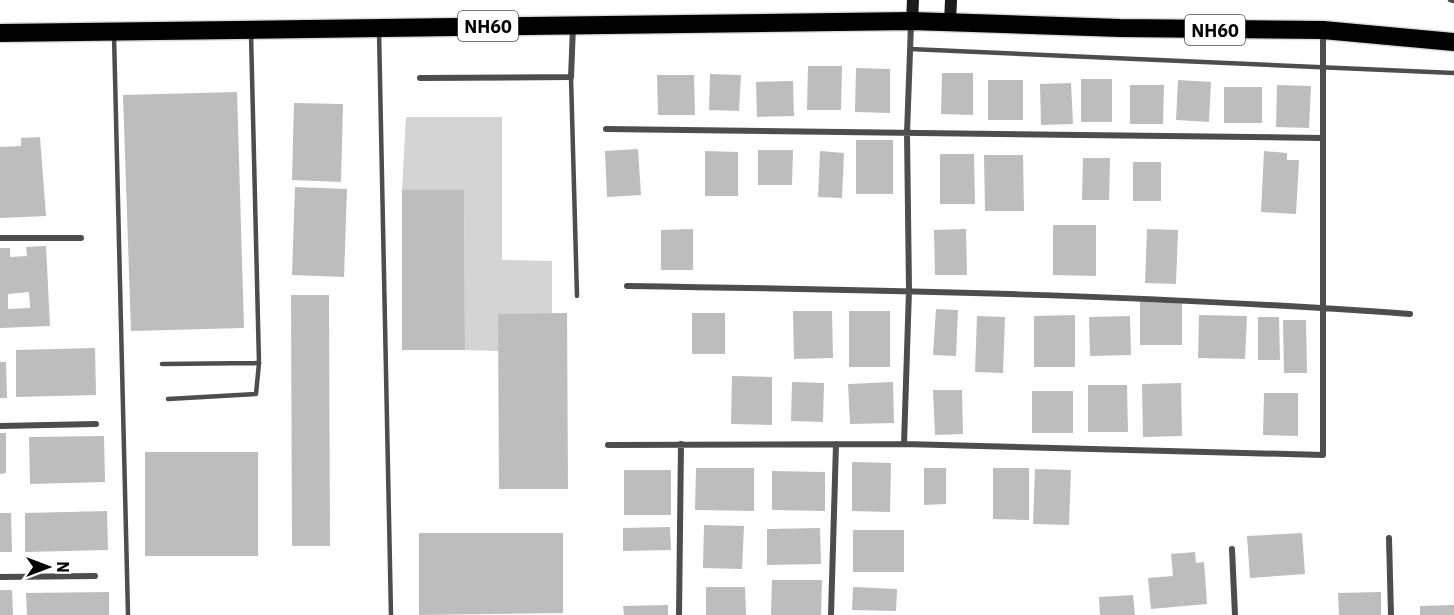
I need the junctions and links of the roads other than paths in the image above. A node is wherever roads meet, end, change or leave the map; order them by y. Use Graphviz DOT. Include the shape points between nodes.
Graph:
graph roads {
  1 [pos="913,0"];
  2 [pos="951,0"];
  3 [pos="912,21"];
  4 [pos="950,22"];
  5 [pos="573,24"];
  6 [pos="379,28"];
  7 [pos="1323,30"];
  8 [pos="251,31"];
  9 [pos="114,32"];
  10 [pos="0,33"];
  11 [pos="1454,42"];
  12 [pos="910,49"];
  13 [pos="1322,66"];
  14 [pos="1454,73"];
  15 [pos="571,76"];
  16 [pos="420,78"];
  17 [pos="606,129"];
  18 [pos="907,133"];
  19 [pos="1322,138"];
  20 [pos="0,238"];
  21 [pos="81,238"];
  22 [pos="627,286"];
  23 [pos="909,290"];
  24 [pos="577,296"];
  25 [pos="1322,308"];
  26 [pos="1410,314"];
  27 [pos="259,363"];
  28 [pos="162,364"];
  29 [pos="168,399"];
  30 [pos="96,424"];
  31 [pos="0,426"];
  32 [pos="608,444"];
  33 [pos="681,444"];
  34 [pos="836,444"];
  35 [pos="904,444"];
  36 [pos="1389,538"];
  37 [pos="1232,549"];
  38 [pos="95,576"];
  39 [pos="0,577"];
  40 [pos="128,615"];
  41 [pos="391,615"];
  42 [pos="679,615"];
  43 [pos="831,615"];
  44 [pos="1235,615"];
  45 [pos="1391,615"];
  1 -- 3 [label="street"];
  2 -- 4 [label="street"];
  3 -- 4 [label="highway, NH60"];
  3 -- 5 [label="highway, NH60"];
  3 -- 12 [label="street"];
  4 -- 7 [label="highway, NH60"];
  5 -- 6 [label="highway, NH60"];
  5 -- 15 [label="street"];
  6 -- 8 [label="highway, NH60"];
  6 -- 41 [label="lane"];
  7 -- 11 [label="highway, NH60"];
  7 -- 13 [label="street"];
  8 -- 9 [label="highway, NH60"];
  8 -- 27 [label="lane"];
  9 -- 10 [label="highway, NH60"];
  9 -- 40 [label="lane"];
  12 -- 13 [label="lane"];
  12 -- 18 [label="street"];
  13 -- 14 [label="lane"];
  13 -- 19 [label="street"];
  15 -- 16 [label="street"];
  15 -- 24 [label="lane"];
  17 -- 18 [label="street"];
  18 -- 19 [label="street"];
  18 -- 23 [label="street"];
  19 -- 25 [label="street"];
  20 -- 21 [label="street"];
  22 -- 23 [label="street"];
  23 -- 25 [label="street" via="1216,300"];
  23 -- 35 [label="street"];
  25 -- 26 [label="street"];
  25 -- 35 [label="street" via="1323,455"];
  27 -- 28 [label="lane"];
  27 -- 29 [label="lane" via="256,394"];
  30 -- 31 [label="street"];
  32 -- 33 [label="street"];
  33 -- 34 [label="street"];
  33 -- 42 [label="street"];
  34 -- 35 [label="street"];
  34 -- 43 [label="street"];
  36 -- 45 [label="street"];
  37 -- 44 [label="street"];
  38 -- 39 [label="street"];
}
